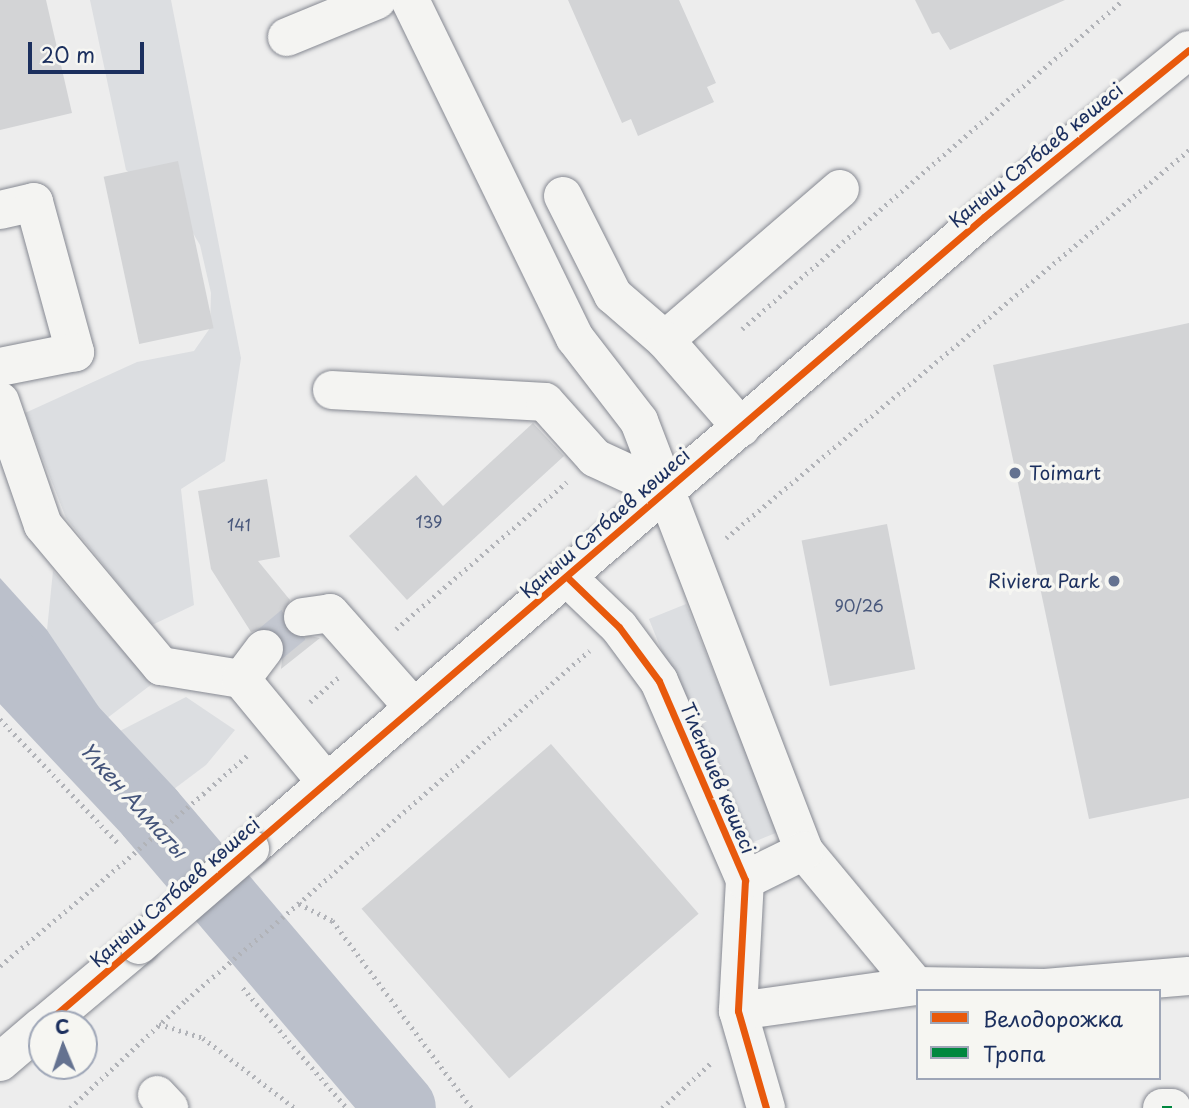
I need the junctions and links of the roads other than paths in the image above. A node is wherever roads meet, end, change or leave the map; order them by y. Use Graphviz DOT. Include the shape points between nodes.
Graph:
graph roads {
  1 [pos="377,0"];
  2 [pos="410,0"];
  3 [pos="286,37"];
  4 [pos="1189,50"];
  5 [pos="840,189"];
  6 [pos="563,196"];
  7 [pos="0,210"];
  8 [pos="665,340"];
  9 [pos="0,367"];
  10 [pos="332,390"];
  11 [pos="0,401"];
  12 [pos="741,427"];
  13 [pos="667,491"];
  14 [pos="567,577"];
  15 [pos="303,617"];
  16 [pos="264,649"];
  17 [pos="241,678"];
  18 [pos="414,708"];
  19 [pos="327,783"];
  20 [pos="804,851"];
  21 [pos="745,880"];
  22 [pos="1189,976"];
  23 [pos="916,986"];
  24 [pos="61,1010"];
  25 [pos="740,1023"];
  26 [pos="28,1038"];
  27 [pos="0,1062"];
  28 [pos="766,1108"];
  29 [pos="1161,1108"];
  30 [pos="1172,1108"];
  1 -- 3 [label="main road"];
  2 -- 13 [label="main road" via="519,234 575,338 639,421"];
  4 -- 12 [label="main road, Қаныш Сәтбаев көшесі"];
  5 -- 8 [label="main road"];
  6 -- 8 [label="main road" via="613,295"];
  7 -- 9 [label="main road" via="34,202 75,352"];
  8 -- 12 [label="main road"];
  10 -- 13 [label="main road" via="545,402 595,458"];
  11 -- 17 [label="main road" via="43,525 161,666"];
  12 -- 13 [label="main road, Қаныш Сәтбаев көшесі"];
  13 -- 14 [label="main road, Қаныш Сәтбаев көшесі"];
  13 -- 20 [label="main road"];
  14 -- 18 [label="main road, Қаныш Сәтбаев көшесі"];
  14 -- 21 [label="main road, Тілендиев көшесі" via="619,627 659,681"];
  15 -- 18 [label="main road" via="330,613"];
  16 -- 17 [label="main road"];
  17 -- 19 [label="main road"];
  18 -- 19 [label="main road, Қаныш Сәтбаев көшесі"];
  19 -- 24 [label="main road, Қаныш Сәтбаев көшесі, bridge"];
  20 -- 21 [label="main road, Тілендиев көшесі"];
  20 -- 23 [label="main road"];
  21 -- 25 [label="main road, Тілендиев көшесі"];
  22 -- 23 [label="main road" via="1045,988"];
  23 -- 25 [label="main road"];
  25 -- 28 [label="main road, Тілендиев көшесі"];
  26 -- 27 [label="main road, Қаныш Сәтбаев көшесі"];
  29 -- 30 [label="main road"];
}
